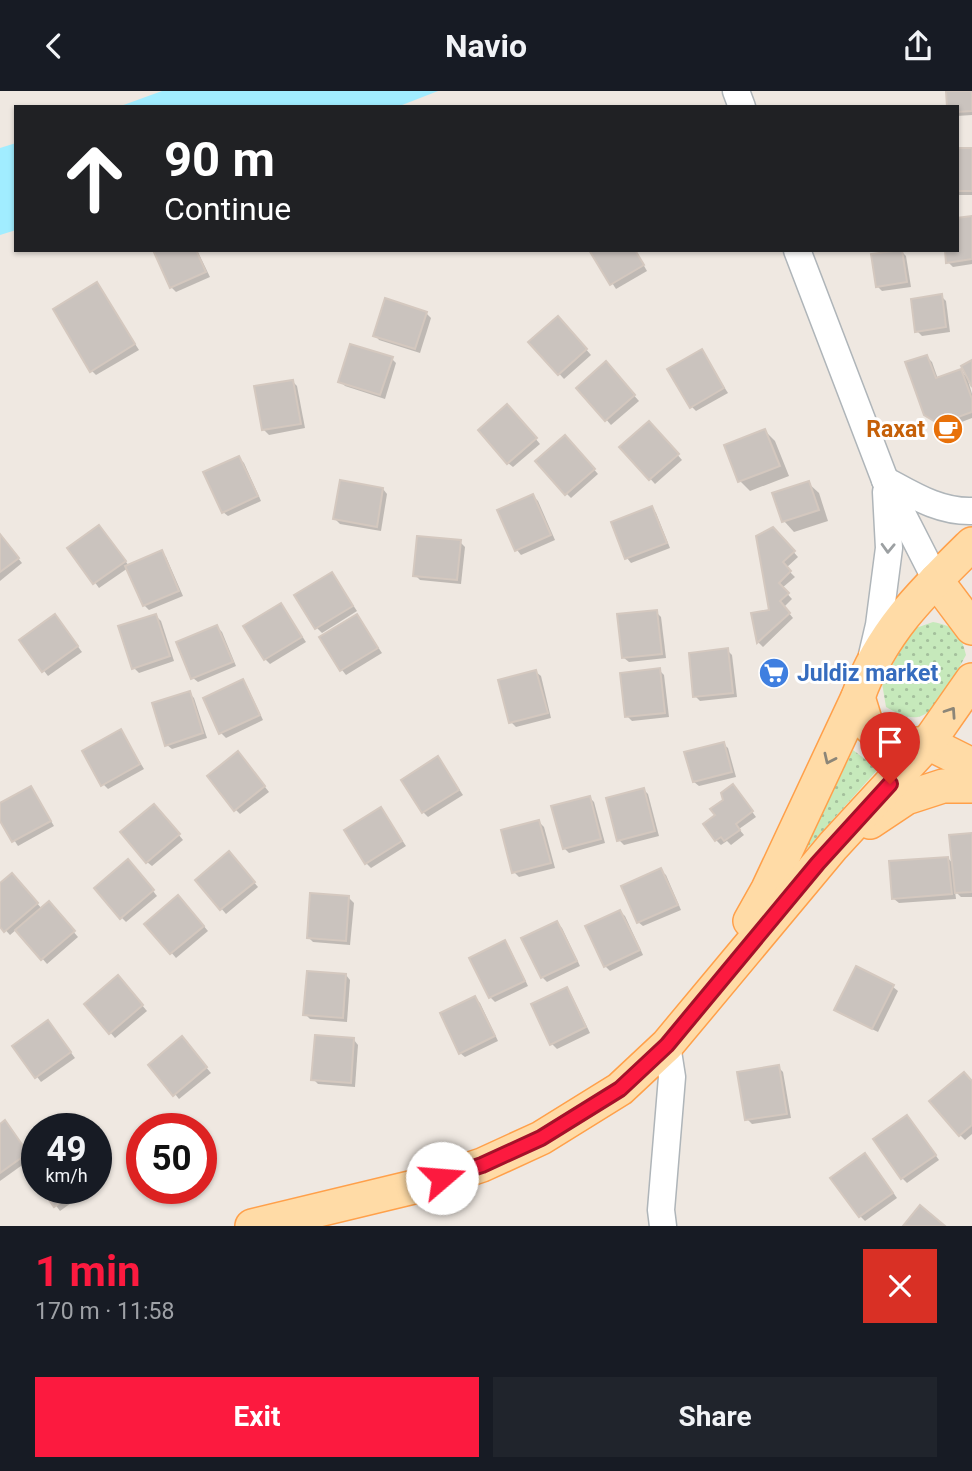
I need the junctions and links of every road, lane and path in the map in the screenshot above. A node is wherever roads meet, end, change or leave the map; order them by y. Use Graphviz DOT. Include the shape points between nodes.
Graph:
graph roads {
  1 [pos="798,252"];
  2 [pos="885,480"];
  3 [pos="972,511"];
  4 [pos="972,544"];
  5 [pos="936,580"];
  6 [pos="972,628"];
  7 [pos="972,680"];
  8 [pos="863,682"];
  9 [pos="928,743"];
  10 [pos="972,765"];
  11 [pos="972,786"];
  12 [pos="833,846"];
  13 [pos="710,992"];
  14 [pos="667,1045"];
  15 [pos="252,1226"];
  16 [pos="663,1226"];
  1 -- 2 [label="street"];
  2 -- 3 [label="street" via="927,503 956,512"];
  2 -- 5 [label="street"];
  2 -- 8 [label="street, one-way" via="889,548 880,625"];
  4 -- 5 [label="main road"];
  5 -- 6 [label="main road"];
  5 -- 8 [label="main road" via="894,627"];
  9 -- 7 [label="main road, one-way"];
  8 -- 9 [label="main road" via="866,723 881,738 900,746"];
  8 -- 13 [label="main road, one-way" via="768,888"];
  9 -- 10 [label="main road"];
  9 -- 12 [label="main road"];
  11 -- 12 [label="main road" via="943,786 906,799"];
  12 -- 13 [label="main road"];
  13 -- 14 [label="main road"];
  14 -- 15 [label="main road" via="620,1089 541,1138 482,1165 422,1185"];
  14 -- 16 [label="street" via="672,1077"];
}
